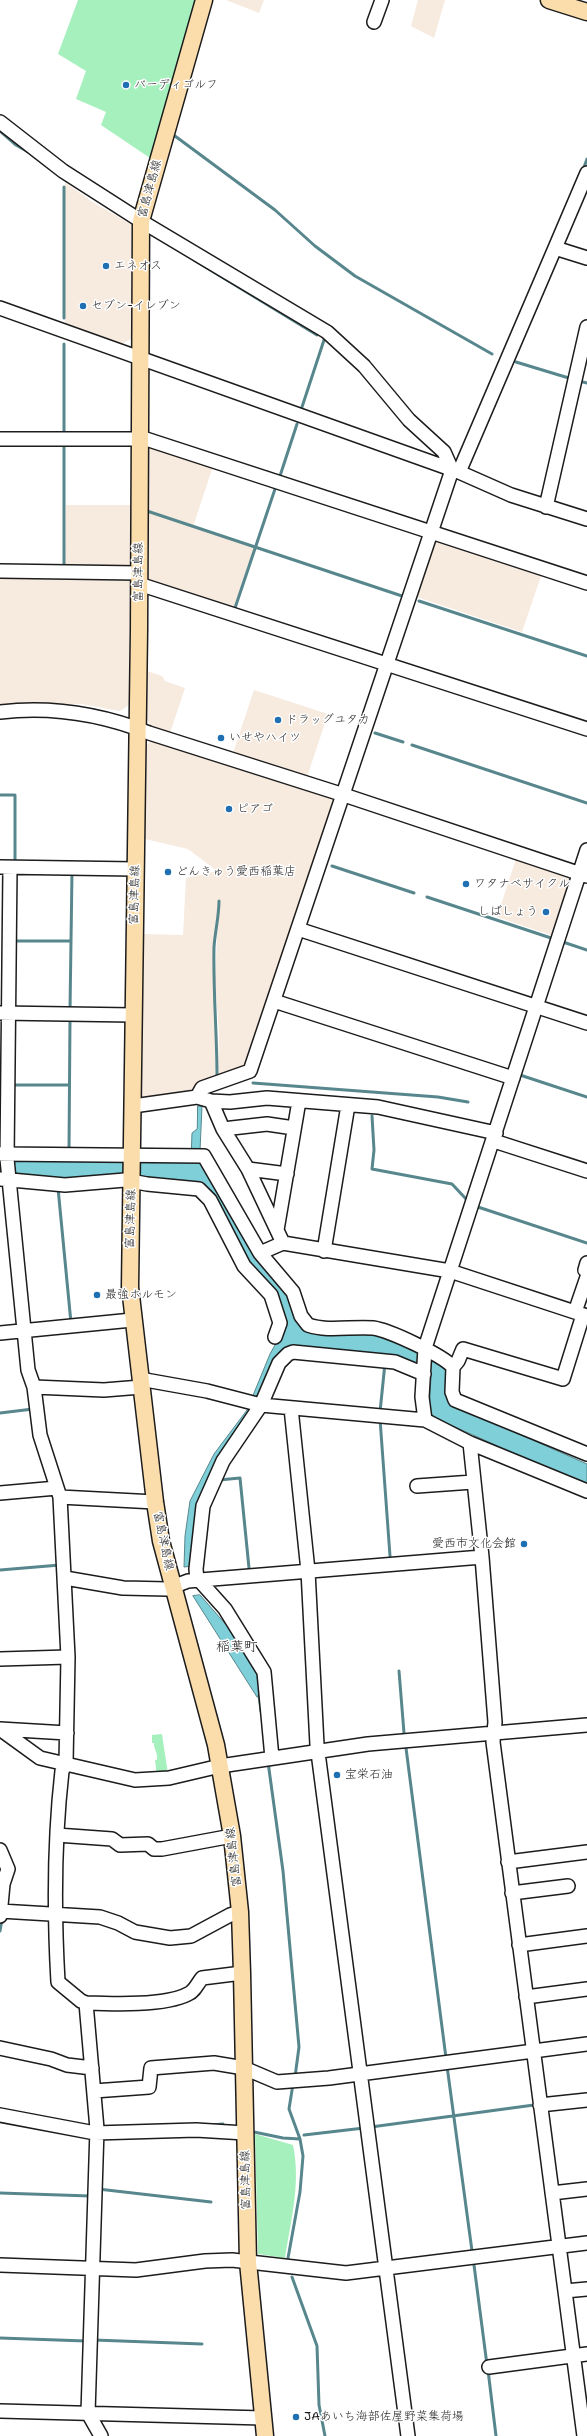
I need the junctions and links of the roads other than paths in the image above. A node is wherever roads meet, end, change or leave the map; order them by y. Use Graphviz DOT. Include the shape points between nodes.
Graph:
graph roads {
  1 [pos="204,0"];
  2 [pos="549,0"];
  3 [pos="587,12"];
  4 [pos="0,122"];
  5 [pos="587,173"];
  6 [pos="141,220"];
  7 [pos="555,248"];
  8 [pos="587,258"];
  9 [pos="0,308"];
  10 [pos="587,327"];
  11 [pos="140,358"];
  12 [pos="0,439"];
  13 [pos="140,439"];
  14 [pos="455,471"];
  15 [pos="546,507"];
  16 [pos="587,518"];
  17 [pos="435,533"];
  18 [pos="0,571"];
  19 [pos="138,578"];
  20 [pos="587,583"];
  21 [pos="387,665"];
  22 [pos="0,712"];
  23 [pos="137,728"];
  24 [pos="587,729"];
  25 [pos="344,795"];
  26 [pos="587,850"];
  27 [pos="5,868"];
  28 [pos="135,869"];
  29 [pos="583,875"];
  30 [pos="298,929"];
  31 [pos="274,1001"];
  32 [pos="537,1007"];
  33 [pos="5,1013"];
  34 [pos="133,1014"];
  35 [pos="587,1023"];
  36 [pos="513,1078"];
  37 [pos="197,1097"];
  38 [pos="299,1100"];
  39 [pos="211,1101"];
  40 [pos="348,1105"];
  41 [pos="133,1106"];
  42 [pos="294,1128"];
  43 [pos="223,1129"];
  44 [pos="495,1137"];
  45 [pos="5,1156"];
  46 [pos="133,1156"];
  47 [pos="248,1169"];
  48 [pos="587,1171"];
  49 [pos="287,1174"];
  50 [pos="5,1179"];
  51 [pos="132,1179"];
  52 [pos="277,1230"];
  53 [pos="283,1243"];
  54 [pos="324,1251"];
  55 [pos="260,1253"];
  56 [pos="587,1263"];
  57 [pos="450,1271"];
  58 [pos="587,1271"];
  59 [pos="587,1277"];
  60 [pos="582,1314"];
  61 [pos="132,1320"];
  62 [pos="24,1331"];
  63 [pos="0,1333"];
  64 [pos="275,1337"];
  65 [pos="425,1351"];
  66 [pos="453,1367"];
  67 [pos="424,1372"];
  68 [pos="140,1383"];
  69 [pos="34,1387"];
  70 [pos="256,1404"];
  71 [pos="291,1408"];
  72 [pos="425,1420"];
  73 [pos="470,1442"];
  74 [pos="587,1454"];
  75 [pos="473,1482"];
  76 [pos="417,1486"];
  77 [pos="587,1491"];
  78 [pos="59,1492"];
  79 [pos="0,1493"];
  80 [pos="155,1502"];
  81 [pos="482,1557"];
  82 [pos="308,1571"];
  83 [pos="65,1578"];
  84 [pos="198,1580"];
  85 [pos="173,1587"];
  86 [pos="68,1657"];
  87 [pos="0,1659"];
  88 [pos="587,1725"];
  89 [pos="0,1729"];
  90 [pos="494,1732"];
  91 [pos="67,1733"];
  92 [pos="318,1750"];
  93 [pos="268,1758"];
  94 [pos="66,1763"];
  95 [pos="220,1766"];
  96 [pos="57,1835"];
  97 [pos="232,1836"];
  98 [pos="0,1850"];
  99 [pos="587,1852"];
  100 [pos="508,1862"];
  101 [pos="568,1886"];
  102 [pos="512,1893"];
  103 [pos="0,1912"];
  104 [pos="240,1912"];
  105 [pos="55,1914"];
  106 [pos="587,1936"];
  107 [pos="519,1945"];
  108 [pos="242,1972"];
  109 [pos="587,1989"];
  110 [pos="526,1997"];
  111 [pos="86,2003"];
  112 [pos="587,2044"];
  113 [pos="0,2048"];
  114 [pos="533,2051"];
  115 [pos="92,2068"];
  116 [pos="244,2068"];
  117 [pos="360,2074"];
  118 [pos="94,2091"];
  119 [pos="587,2100"];
  120 [pos="540,2105"];
  121 [pos="0,2115"];
  122 [pos="95,2133"];
  123 [pos="245,2133"];
  124 [pos="587,2188"];
  125 [pos="552,2193"];
  126 [pos="587,2243"];
  127 [pos="559,2247"];
  128 [pos="248,2262"];
  129 [pos="0,2266"];
  130 [pos="92,2268"];
  131 [pos="386,2269"];
  132 [pos="587,2288"];
  133 [pos="565,2291"];
  134 [pos="587,2354"];
  135 [pos="573,2356"];
  136 [pos="489,2367"];
  137 [pos="0,2411"];
  138 [pos="88,2413"];
  139 [pos="263,2418"];
  140 [pos="101,2436"];
  141 [pos="265,2436"];
  142 [pos="408,2436"];
  143 [pos="584,2436"];
  1 -- 6 [label="main road, 富島津島線"];
  2 -- 3 [label="main road"];
  4 -- 6 [label="street" via="63,170"];
  5 -- 7 [label="street"];
  6 -- 11 [label="main road, 富島津島線"];
  6 -- 14 [label="street" via="327,332 364,366 409,420 444,452"];
  7 -- 8 [label="street"];
  7 -- 14 [label="street"];
  9 -- 11 [label="street"];
  10 -- 15 [label="street"];
  11 -- 13 [label="main road, 富島津島線"];
  11 -- 14 [label="street"];
  12 -- 13 [label="street"];
  13 -- 17 [label="street"];
  13 -- 19 [label="main road, 富島津島線"];
  14 -- 15 [label="street"];
  14 -- 17 [label="street"];
  15 -- 16 [label="street"];
  17 -- 20 [label="street"];
  17 -- 21 [label="street"];
  18 -- 19 [label="street"];
  19 -- 21 [label="street"];
  19 -- 23 [label="main road, 富島津島線"];
  21 -- 24 [label="street"];
  21 -- 25 [label="street"];
  22 -- 23 [label="street" via="16,710 82,713 121,721"];
  23 -- 25 [label="street"];
  23 -- 28 [label="main road, 富島津島線"];
  25 -- 29 [label="street"];
  25 -- 30 [label="street"];
  26 -- 29 [label="street"];
  27 -- 28 [label="street"];
  27 -- 33 [label="street"];
  28 -- 34 [label="main road, 富島津島線"];
  29 -- 32 [label="street"];
  30 -- 31 [label="street"];
  30 -- 32 [label="street"];
  31 -- 36 [label="street"];
  31 -- 37 [label="street" via="250,1071 202,1088"];
  32 -- 35 [label="street"];
  32 -- 36 [label="street"];
  33 -- 34 [label="street"];
  33 -- 45 [label="street"];
  34 -- 41 [label="main road, 富島津島線"];
  36 -- 44 [label="street"];
  37 -- 39 [label="street"];
  37 -- 41 [label="street"];
  38 -- 39 [label="street" via="266,1098 230,1102"];
  38 -- 40 [label="street"];
  38 -- 42 [label="street"];
  39 -- 43 [label="street"];
  40 -- 44 [label="street" via="378,1107"];
  40 -- 54 [label="street"];
  41 -- 46 [label="main road, 富島津島線"];
  42 -- 43 [label="street" via="267,1124"];
  42 -- 49 [label="street"];
  43 -- 47 [label="street"];
  44 -- 48 [label="street"];
  44 -- 57 [label="street"];
  45 -- 46 [label="street"];
  45 -- 50 [label="street"];
  46 -- 51 [label="main road, 富島津島線"];
  46 -- 55 [label="street" via="202,1156"];
  47 -- 49 [label="street"];
  47 -- 52 [label="street"];
  49 -- 52 [label="street"];
  50 -- 51 [label="street" via="58,1185"];
  50 -- 62 [label="street"];
  51 -- 61 [label="main road, 富島津島線"];
  51 -- 64 [label="street" via="194,1187 207,1196 244,1266 271,1295 280,1323"];
  52 -- 53 [label="street"];
  53 -- 54 [label="street"];
  53 -- 55 [label="street"];
  54 -- 57 [label="street"];
  55 -- 65 [label="street" via="293,1292 301,1316 308,1325 375,1328"];
  56 -- 58 [label="street"];
  57 -- 60 [label="street"];
  57 -- 65 [label="street"];
  59 -- 60 [label="street"];
  60 -- 66 [label="street" via="563,1379 463,1348"];
  61 -- 62 [label="street"];
  61 -- 68 [label="main road, 富島津島線"];
  62 -- 63 [label="street"];
  62 -- 69 [label="street" via="28,1370"];
  65 -- 66 [label="street" via="447,1360"];
  65 -- 67 [label="street"];
  66 -- 74 [label="street" via="452,1392 455,1400"];
  67 -- 70 [label="street" via="396,1362 293,1352 278,1363"];
  67 -- 72 [label="street" via="422,1408"];
  68 -- 69 [label="street" via="104,1390"];
  68 -- 70 [label="street" via="207,1391"];
  68 -- 80 [label="main road, 富島津島線"];
  69 -- 78 [label="street" via="40,1435"];
  70 -- 71 [label="street"];
  70 -- 84 [label="street" via="223,1461 203,1506 196,1569"];
  71 -- 72 [label="street"];
  71 -- 82 [label="street"];
  72 -- 73 [label="street"];
  73 -- 75 [label="street"];
  73 -- 77 [label="street"];
  75 -- 76 [label="street"];
  75 -- 81 [label="street"];
  78 -- 79 [label="street"];
  78 -- 80 [label="street"];
  78 -- 83 [label="street"];
  80 -- 85 [label="main road, 富島津島線"];
  81 -- 82 [label="street"];
  81 -- 90 [label="street"];
  82 -- 84 [label="street"];
  82 -- 92 [label="street" via="313,1701"];
  83 -- 85 [label="street" via="123,1588 167,1590"];
  83 -- 86 [label="street"];
  84 -- 85 [label="street"];
  84 -- 93 [label="street" via="225,1609 264,1672"];
  85 -- 95 [label="main road, 富島津島線"];
  86 -- 87 [label="street"];
  86 -- 91 [label="street"];
  88 -- 90 [label="street"];
  89 -- 91 [label="street"];
  89 -- 94 [label="street" via="40,1758"];
  90 -- 92 [label="street"];
  90 -- 100 [label="street" via="493,1742"];
  91 -- 94 [label="street"];
  92 -- 93 [label="street"];
  92 -- 117 [label="street"];
  93 -- 95 [label="street"];
  94 -- 95 [label="street" via="134,1780 169,1778"];
  94 -- 96 [label="street" via="62,1771"];
  95 -- 97 [label="main road, 富島津島線"];
  96 -- 97 [label="street" via="112,1839 120,1845 148,1844 154,1849"];
  96 -- 105 [label="street"];
  97 -- 104 [label="main road, 富島津島線"];
  98 -- 103 [label="street" via="8,1869 3,1884"];
  99 -- 100 [label="street"];
  100 -- 102 [label="street"];
  101 -- 102 [label="street"];
  102 -- 107 [label="street"];
  103 -- 105 [label="street"];
  104 -- 105 [label="street" via="191,1936 170,1938 135,1932 118,1923 100,1918"];
  104 -- 108 [label="main road, 富島津島線"];
  105 -- 111 [label="street" via="58,1982"];
  106 -- 107 [label="street"];
  107 -- 110 [label="street"];
  108 -- 111 [label="street" via="202,1978 189,1994 174,1998 120,2004"];
  108 -- 116 [label="main road, 富島津島線"];
  109 -- 110 [label="street"];
  110 -- 114 [label="street"];
  111 -- 115 [label="street"];
  112 -- 114 [label="street"];
  113 -- 115 [label="street" via="67,2065"];
  114 -- 117 [label="street"];
  114 -- 120 [label="street"];
  115 -- 118 [label="street"];
  116 -- 117 [label="street" via="277,2082"];
  116 -- 118 [label="street" via="214,2063 151,2068 149,2087"];
  116 -- 123 [label="main road, 富島津島線"];
  117 -- 131 [label="street"];
  118 -- 122 [label="street"];
  119 -- 120 [label="street"];
  120 -- 125 [label="street"];
  121 -- 122 [label="street"];
  122 -- 123 [label="street" via="196,2130"];
  122 -- 130 [label="street"];
  123 -- 128 [label="main road, 富島津島線"];
  124 -- 125 [label="street"];
  125 -- 127 [label="street"];
  126 -- 127 [label="street"];
  127 -- 131 [label="street"];
  127 -- 133 [label="street"];
  128 -- 130 [label="street" via="205,2261 136,2270"];
  128 -- 131 [label="street" via="329,2273"];
  128 -- 139 [label="main road, 富島津島線"];
  129 -- 130 [label="street"];
  130 -- 138 [label="street"];
  131 -- 142 [label="street"];
  132 -- 133 [label="street"];
  133 -- 135 [label="street"];
  134 -- 135 [label="street"];
  135 -- 136 [label="street"];
  135 -- 143 [label="street"];
  137 -- 138 [label="street"];
  138 -- 139 [label="street"];
  138 -- 140 [label="street"];
  139 -- 141 [label="main road, 富島津島線"];
}
